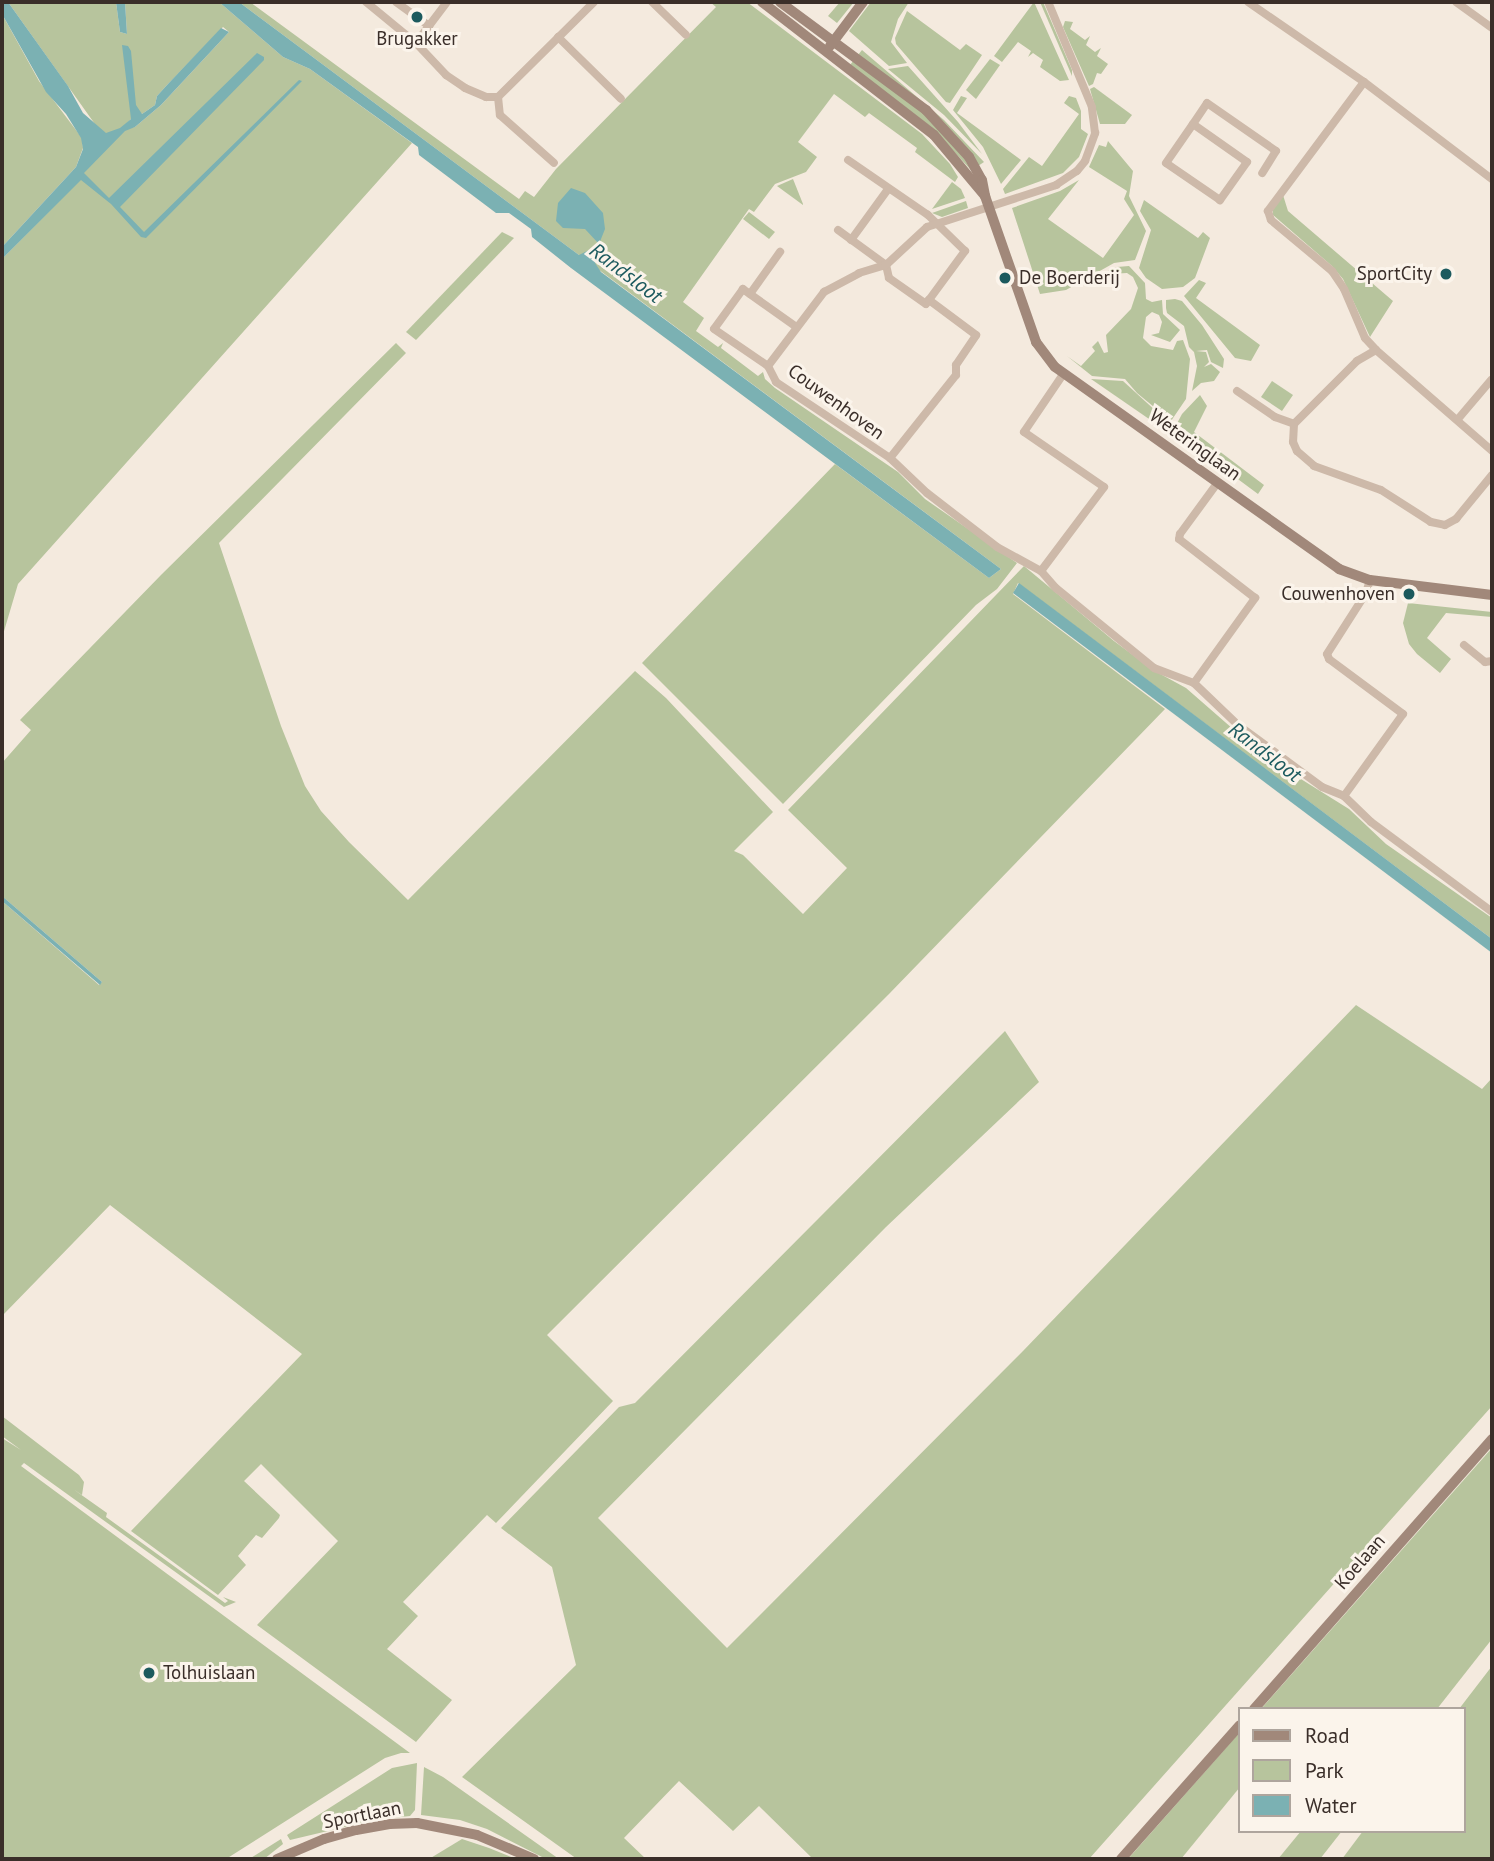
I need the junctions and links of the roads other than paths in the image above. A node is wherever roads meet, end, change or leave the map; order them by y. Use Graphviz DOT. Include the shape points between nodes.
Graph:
graph roads {
  1 [pos="366,2"];
  2 [pos="396,2"];
  3 [pos="447,2"];
  4 [pos="594,2"];
  5 [pos="652,2"];
  6 [pos="762,2"];
  7 [pos="780,2"];
  8 [pos="863,2"];
  9 [pos="1048,2"];
  10 [pos="1248,2"];
  11 [pos="1456,2"];
  12 [pos="429,26"];
  13 [pos="1492,28"];
  14 [pos="686,35"];
  15 [pos="558,37"];
  16 [pos="416,43"];
  17 [pos="830,46"];
  18 [pos="1364,82"];
  19 [pos="498,97"];
  20 [pos="621,99"];
  21 [pos="1193,124"];
  22 [pos="848,160"];
  23 [pos="554,163"];
  24 [pos="1262,173"];
  25 [pos="1492,179"];
  26 [pos="888,189"];
  27 [pos="986,201"];
  28 [pos="936,224"];
  29 [pos="838,230"];
  30 [pos="852,240"];
  31 [pos="780,252"];
  32 [pos="886,265"];
  33 [pos="750,294"];
  34 [pos="929,300"];
  35 [pos="795,326"];
  36 [pos="1376,350"];
  37 [pos="768,366"];
  38 [pos="1064,373"];
  39 [pos="1492,379"];
  40 [pos="1237,391"];
  41 [pos="1458,419"];
  42 [pos="1294,424"];
  43 [pos="1492,451"];
  44 [pos="890,458"];
  45 [pos="1492,475"];
  46 [pos="1218,482"];
  47 [pos="1041,571"];
  48 [pos="1370,580"];
  49 [pos="1492,595"];
  50 [pos="1465,645"];
  51 [pos="1492,662"];
  52 [pos="1194,683"];
  53 [pos="1345,796"];
  54 [pos="1492,912"];
  55 [pos="1492,1439"];
  56 [pos="1256,1707"];
  57 [pos="1238,1727"];
  58 [pos="277,1859"];
  59 [pos="534,1859"];
  60 [pos="1121,1859"];
  1 -- 16 [label="street"];
  2 -- 12 [label="street"];
  3 -- 12 [label="street"];
  4 -- 15 [label="street"];
  5 -- 14 [label="street"];
  6 -- 17 [label="street, Weteringlaan"];
  7 -- 17 [label="street, Weteringlaan"];
  8 -- 17 [label="street"];
  9 -- 27 [label="street, Couwenhoven" via="1093,107 1092,149 1066,179"];
  10 -- 18 [label="street"];
  11 -- 13 [label="street"];
  12 -- 16 [label="street"];
  15 -- 19 [label="street"];
  15 -- 20 [label="street"];
  16 -- 19 [label="street" via="465,88"];
  17 -- 27 [label="street, Weteringlaan" via="934,135"];
  18 -- 25 [label="street"];
  18 -- 36 [label="street" via="1268,211 1271,220 1332,271 1365,338"];
  19 -- 23 [label="street" via="500,115"];
  21 -- 21 [label="street" via="1166,163 1220,200 1247,162"];
  21 -- 24 [label="street" via="1207,103 1276,151"];
  22 -- 26 [label="street"];
  26 -- 28 [label="street"];
  26 -- 30 [label="street"];
  27 -- 28 [label="street, Couwenhoven"];
  27 -- 38 [label="street, Weteringlaan" via="1036,342"];
  28 -- 32 [label="street, Couwenhoven"];
  28 -- 34 [label="street" via="965,251"];
  29 -- 30 [label="street"];
  30 -- 32 [label="street"];
  31 -- 33 [label="street, Couwenhoven"];
  32 -- 34 [label="street" via="889,278 926,304"];
  32 -- 35 [label="street, Couwenhoven" via="824,292"];
  33 -- 35 [label="street"];
  33 -- 37 [label="street, Couwenhoven" via="743,289 714,329"];
  34 -- 44 [label="street, Couwenhoven" via="976,335 956,365 956,375"];
  35 -- 37 [label="street, Couwenhoven"];
  36 -- 41 [label="street"];
  36 -- 42 [label="street" via="1357,361"];
  37 -- 44 [label="street, Couwenhoven" via="776,382"];
  38 -- 46 [label="street, Weteringlaan"];
  38 -- 47 [label="street" via="1024,432 1104,487"];
  39 -- 41 [label="street"];
  40 -- 42 [label="street"];
  41 -- 43 [label="street"];
  42 -- 45 [label="street" via="1297,451 1314,466 1381,490 1432,522 1445,525 1456,519"];
  44 -- 47 [label="street, Couwenhoven" via="997,547"];
  46 -- 48 [label="street, Weteringlaan" via="1314,554"];
  46 -- 52 [label="street" via="1179,539 1255,598"];
  47 -- 52 [label="street, Couwenhoven" via="1154,668"];
  48 -- 49 [label="street, Weteringlaan"];
  48 -- 53 [label="street" via="1327,654 1403,714"];
  50 -- 51 [label="street" via="1485,662"];
  52 -- 53 [label="street, Couwenhoven" via="1238,725 1322,788"];
  53 -- 54 [label="street, Couwenhoven" via="1371,822"];
  55 -- 56 [label="street, Koelaan"];
  57 -- 60 [label="street"];
  58 -- 59 [label="street, Sportlaan" via="356,1830 417,1823 477,1835"];
}
